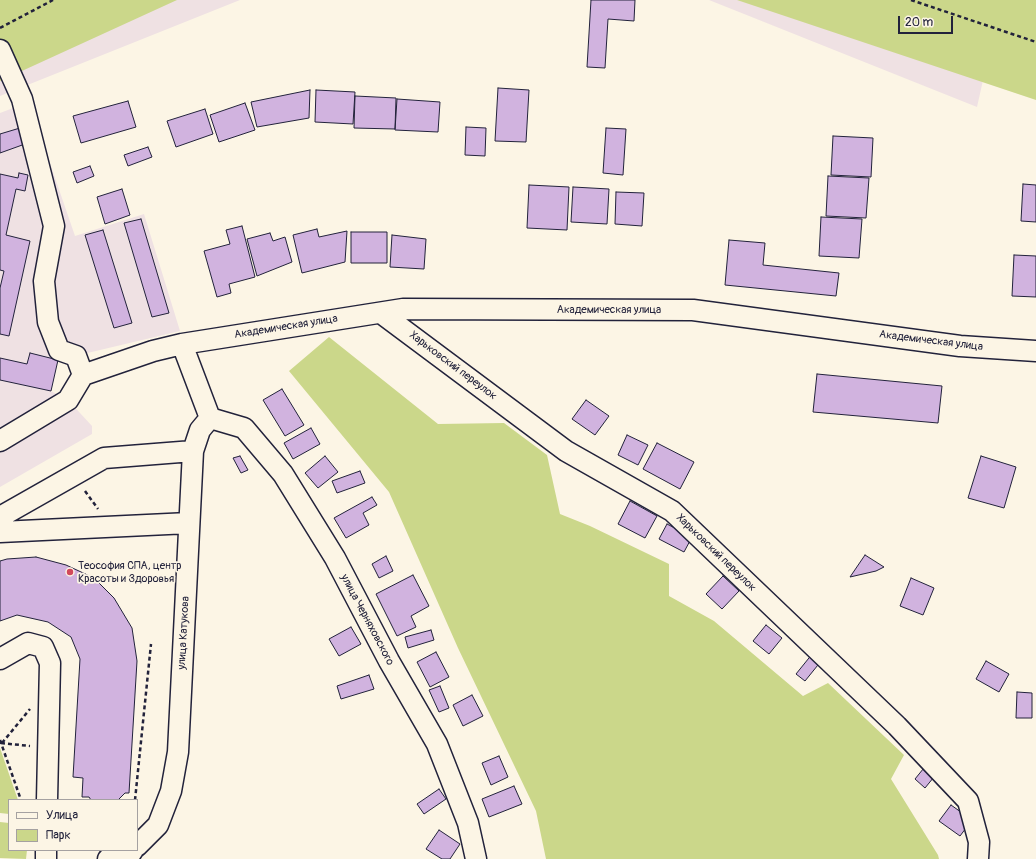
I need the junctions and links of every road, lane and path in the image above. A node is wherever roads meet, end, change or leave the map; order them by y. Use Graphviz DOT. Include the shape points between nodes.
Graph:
graph roads {
  1 [pos="53,0"];
  2 [pos="911,0"];
  3 [pos="0,28"];
  4 [pos="1036,42"];
  5 [pos="0,50"];
  6 [pos="381,313"];
  7 [pos="182,344"];
  8 [pos="1036,352"];
  9 [pos="83,375"];
  10 [pos="210,418"];
  11 [pos="0,441"];
  12 [pos="193,451"];
  13 [pos="92,488"];
  14 [pos="79,495"];
  15 [pos="0,517"];
  16 [pos="189,524"];
  17 [pos="0,532"];
  18 [pos="151,644"];
  19 [pos="0,659"];
  20 [pos="30,708"];
  21 [pos="0,742"];
  22 [pos="48,747"];
  23 [pos="21,799"];
  24 [pos="47,799"];
  25 [pos="135,799"];
  26 [pos="138,845"];
  27 [pos="132,851"];
  28 [pos="108,859"];
  29 [pos="476,859"];
  30 [pos="978,859"];
  1 -- 3 [label="path"];
  2 -- 4 [label="path"];
  5 -- 9 [label="street" via="22,99 54,226 44,281 48,322 59,350 76,356"];
  6 -- 7 [label="street, Академическая улица"];
  6 -- 8 [label="street, Академическая улица" via="403,309 693,310 960,346"];
  6 -- 30 [label="street, Харьковский переулок" via="566,451 672,512 897,726 968,801 979,842"];
  7 -- 9 [label="street, Академическая улица"];
  7 -- 10 [label="street"];
  9 -- 11 [label="street" via="68,400"];
  10 -- 12 [label="street" via="200,430"];
  10 -- 29 [label="street, улица Черняховского" via="244,428 284,474 335,558 389,661 437,744 468,823"];
  12 -- 15 [label="street" via="104,458"];
  12 -- 16 [label="street, улица Катукова"];
  13 -- 14 [label="path"];
  16 -- 17 [label="street"];
  16 -- 26 [label="street, улица Катукова" via="178,752 171,791 158,825"];
  18 -- 25 [label="path"];
  19 -- 22 [label="street" via="28,643 43,647 50,663"];
  20 -- 21 [label="path"];
  21 -- 22 [label="path"];
  21 -- 23 [label="path"];
  22 -- 24 [label="street"];
  27 -- 28 [label="street"];
}
